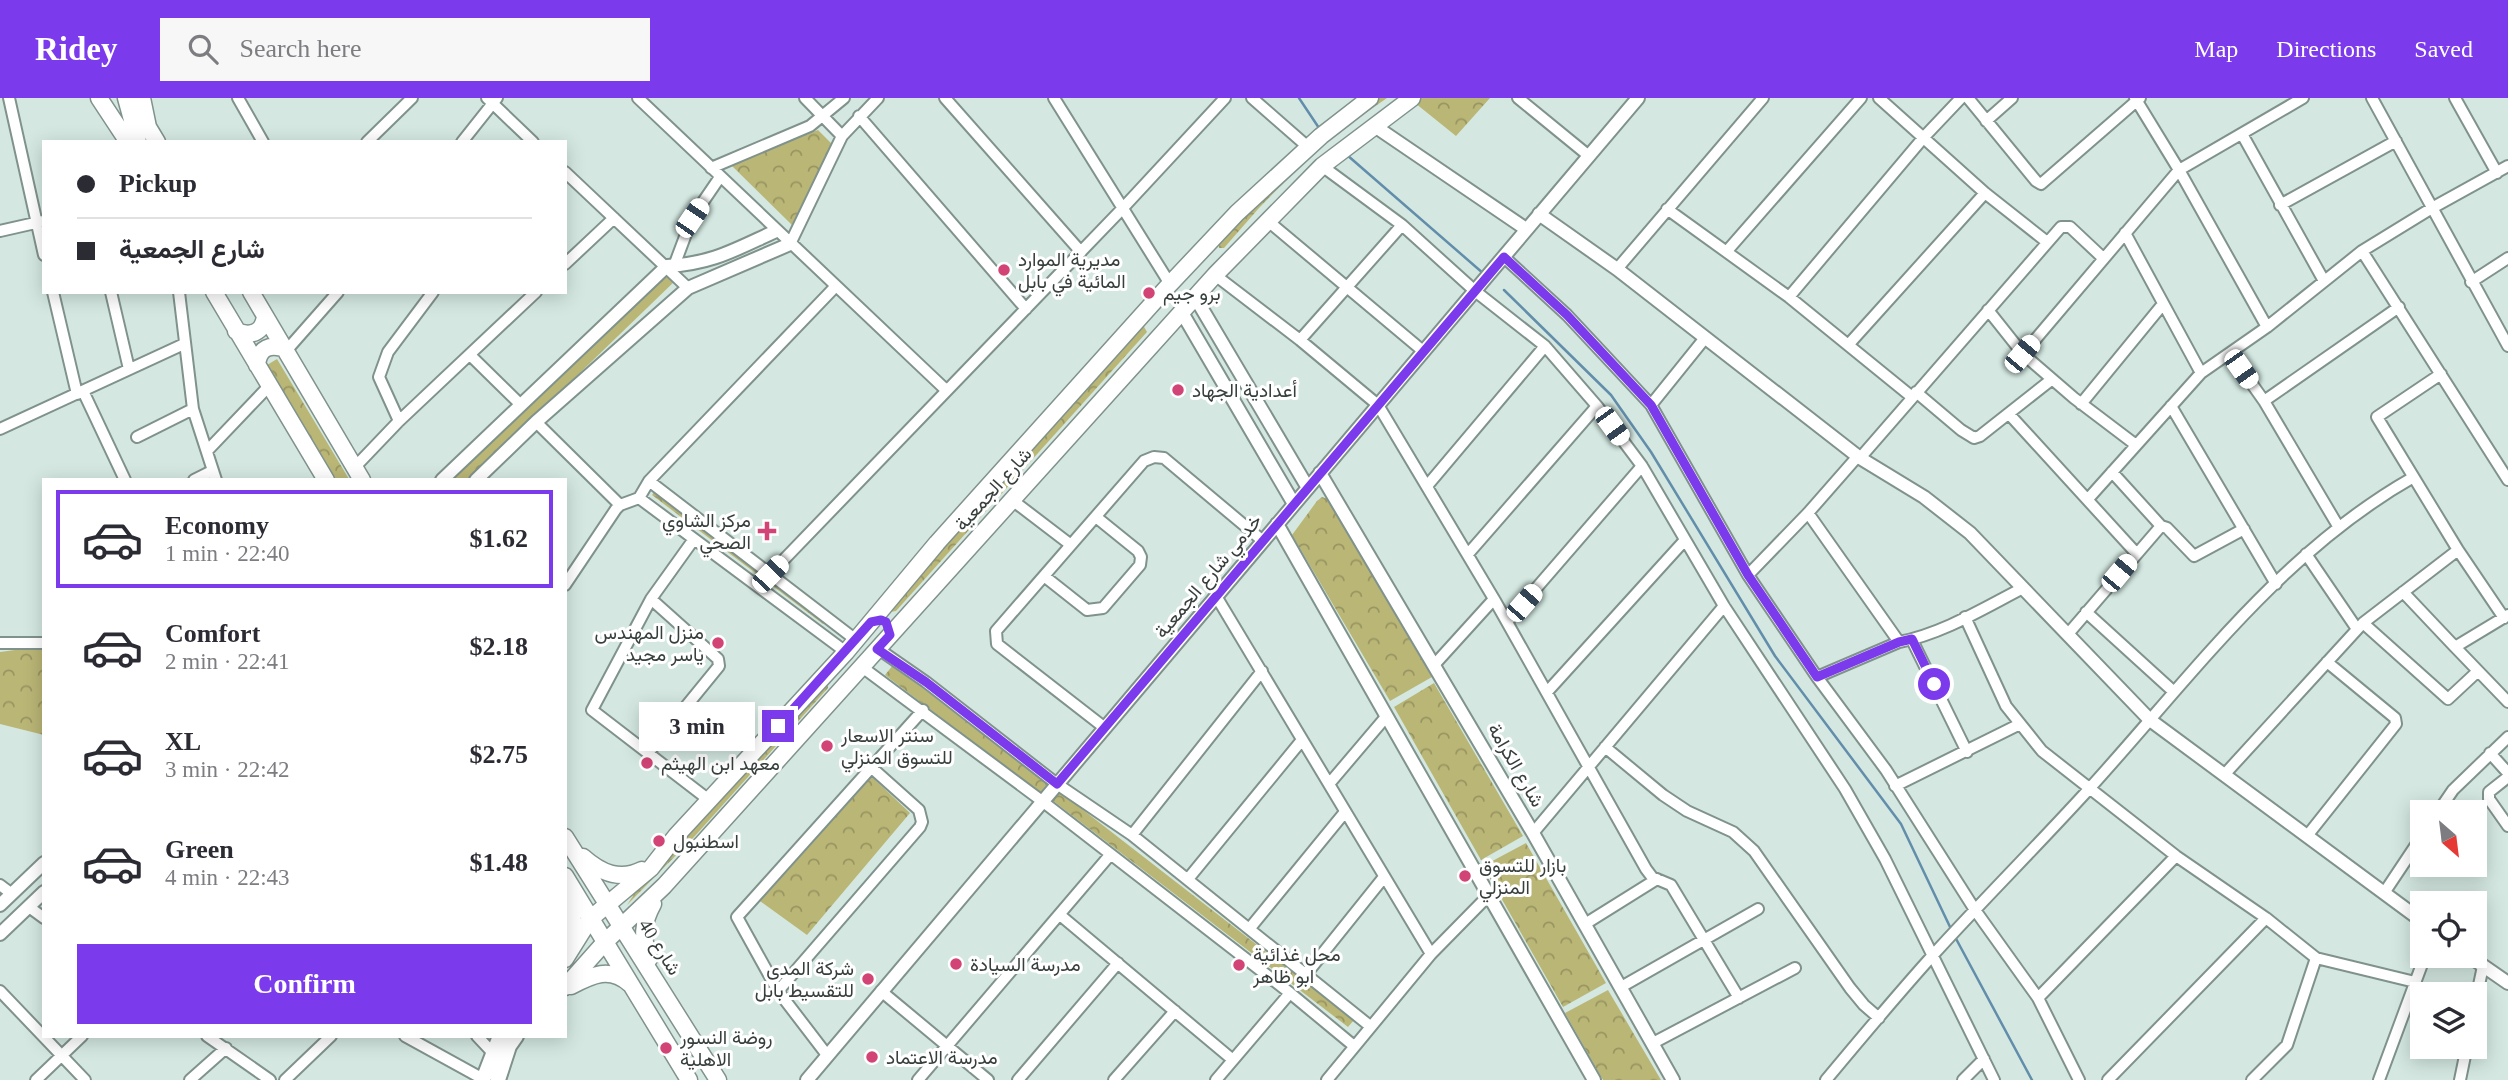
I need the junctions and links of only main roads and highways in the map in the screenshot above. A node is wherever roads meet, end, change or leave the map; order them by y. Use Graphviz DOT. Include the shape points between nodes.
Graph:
graph roads {
  1 [pos="126,98"];
  2 [pos="142,98"];
  3 [pos="1370,98"];
  4 [pos="1412,98"];
  5 [pos="103,102"];
  6 [pos="127,140"];
  7 [pos="137,140"];
  8 [pos="156,140"];
  9 [pos="215,294"];
  10 [pos="252,294"];
  11 [pos="265,316"];
  12 [pos="236,331"];
  13 [pos="286,350"];
  14 [pos="257,365"];
  15 [pos="358,473"];
  16 [pos="325,478"];
  17 [pos="972,503"];
  18 [pos="993,522"];
  19 [pos="937,542"];
  20 [pos="958,560"];
  21 [pos="883,608"];
  22 [pos="902,621"];
  23 [pos="871,622"];
  24 [pos="890,635"];
  25 [pos="567,840"];
  26 [pos="567,841"];
  27 [pos="651,867"];
  28 [pos="567,880"];
  29 [pos="567,884"];
  30 [pos="664,886"];
  31 [pos="609,904"];
  32 [pos="590,919"];
  33 [pos="623,927"];
  34 [pos="567,940"];
  35 [pos="606,942"];
  36 [pos="567,956"];
  37 [pos="654,978"];
  38 [pos="567,986"];
  39 [pos="567,987"];
  40 [pos="639,996"];
  41 [pos="499,1038"];
  42 [pos="515,1038"];
  43 [pos="483,1080"];
  44 [pos="498,1080"];
  45 [pos="689,1080"];
  46 [pos="718,1080"];
  1 -- 7 [label="main road"];
  2 -- 8 [label="main road"];
  3 -- 17 [label="main road, شارع الجمعية" via="1237,213"];
  4 -- 18 [label="main road, شارع الجمعية" via="1322,166 1215,275 1195,297 1185,318"];
  5 -- 6 [label="main road"];
  9 -- 12 [label="main road"];
  10 -- 11 [label="main road"];
  11 -- 12 [label="main road" via="256,333"];
  11 -- 13 [label="main road"];
  12 -- 14 [label="main road"];
  13 -- 14 [label="main road" via="267,347 259,354"];
  13 -- 15 [label="main road"];
  14 -- 16 [label="main road"];
  17 -- 18 [label="main road" via="979,517"];
  17 -- 19 [label="main road, شارع الجمعية"];
  18 -- 20 [label="main road, شارع الجمعية"];
  19 -- 20 [label="main road" via="950,547"];
  19 -- 21 [label="main road, شارع الجمعية"];
  20 -- 22 [label="main road, شارع الجمعية"];
  21 -- 22 [label="main road" via="891,618"];
  21 -- 23 [label="main road, شارع الجمعية"];
  22 -- 24 [label="main road, شارع الجمعية"];
  23 -- 24 [label="main road" via="886,622"];
  23 -- 27 [label="main road, شارع الجمعية"];
  24 -- 30 [label="main road, شارع الجمعية"];
  25 -- 27 [label="main road" via="606,873 626,876"];
  26 -- 31 [label="main road, شارع 40"];
  27 -- 31 [label="main road, شارع الجمعية"];
  28 -- 32 [label="main road"];
  29 -- 34 [label="main road" via="574,915"];
  30 -- 33 [label="main road, شارع الجمعية"];
  30 -- 37 [label="main road" via="643,932"];
  31 -- 32 [label="main road, شارع الجمعية"];
  31 -- 33 [label="main road, شارع 40"];
  32 -- 35 [label="main road"];
  32 -- 36 [label="main road, شارع الجمعية"];
  33 -- 35 [label="main road, شارع الجمعية"];
  33 -- 37 [label="main road, شارع 40"];
  35 -- 38 [label="main road, شارع الجمعية"];
  35 -- 40 [label="main road"];
  37 -- 46 [label="main road, شارع 40"];
  39 -- 40 [label="main road" via="608,973 623,978"];
  40 -- 45 [label="main road"];
  41 -- 43 [label="main road"];
  42 -- 44 [label="main road"];
}
